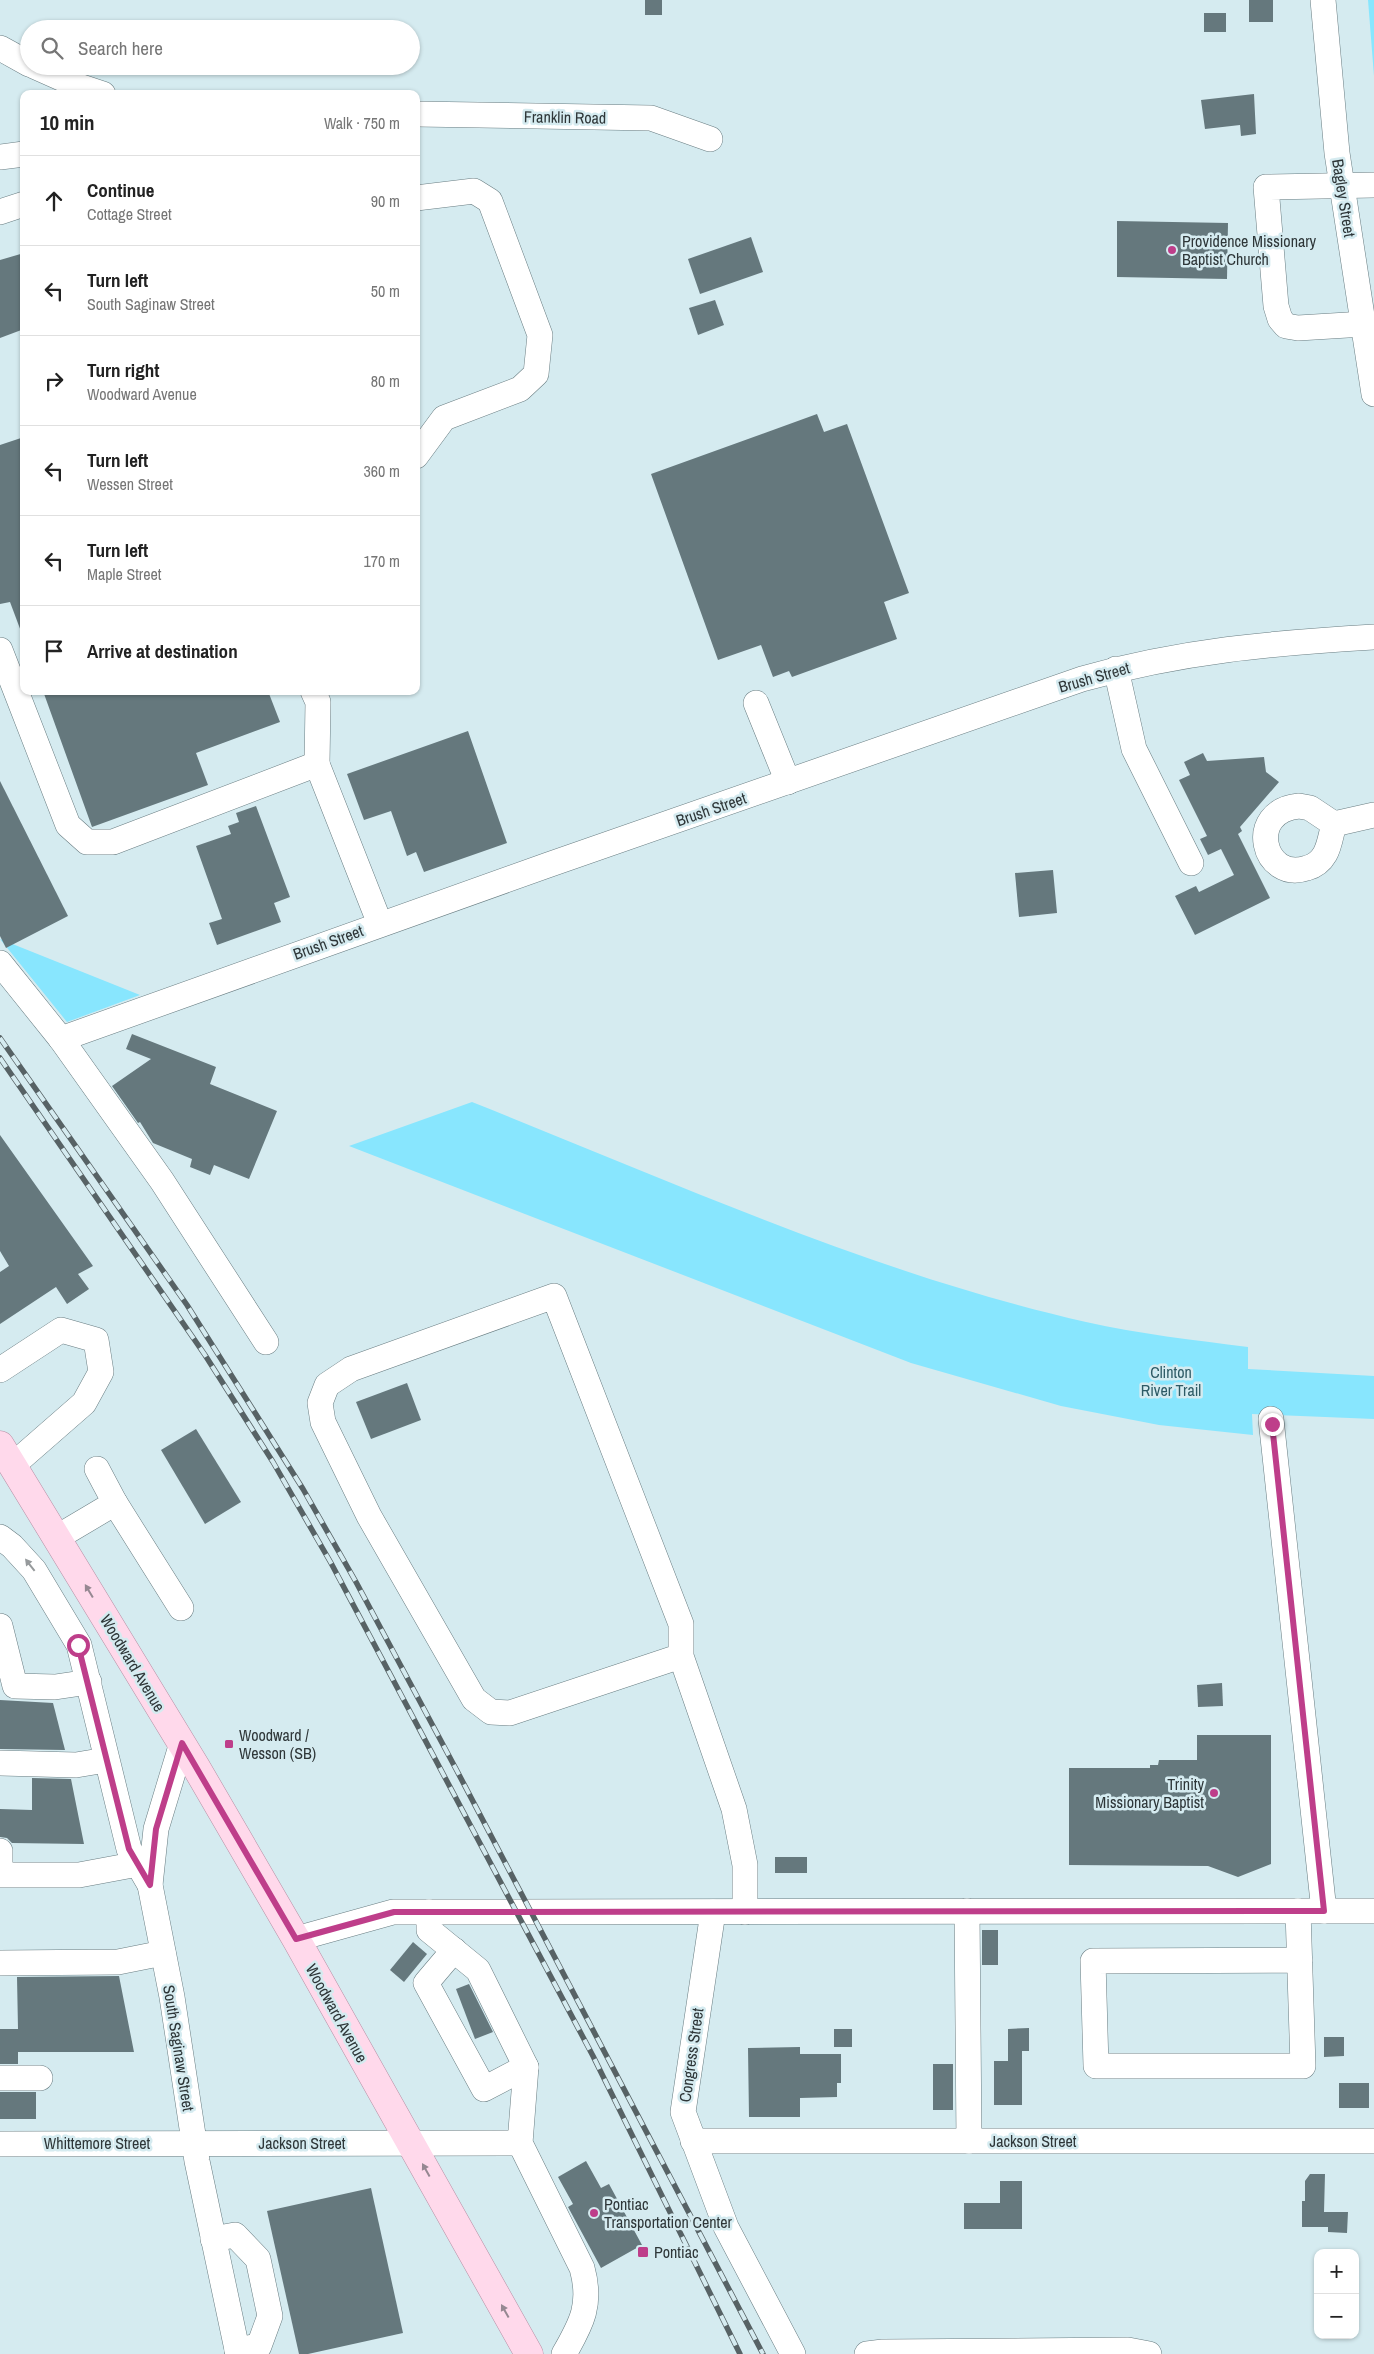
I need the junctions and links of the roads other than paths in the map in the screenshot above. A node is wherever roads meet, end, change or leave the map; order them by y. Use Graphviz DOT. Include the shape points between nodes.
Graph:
graph roads {
  1 [pos="1323,0"];
  2 [pos="0,48"];
  3 [pos="20,59"];
  4 [pos="54,75"];
  5 [pos="91,90"];
  6 [pos="420,114"];
  7 [pos="710,139"];
  8 [pos="20,154"];
  9 [pos="0,157"];
  10 [pos="1342,185"];
  11 [pos="1374,185"];
  12 [pos="420,198"];
  13 [pos="20,205"];
  14 [pos="0,212"];
  15 [pos="1364,324"];
  16 [pos="1374,394"];
  17 [pos="420,451"];
  18 [pos="1374,636"];
  19 [pos="0,650"];
  20 [pos="1116,670"];
  21 [pos="315,695"];
  22 [pos="756,703"];
  23 [pos="317,764"];
  24 [pos="788,782"];
  25 [pos="1374,815"];
  26 [pos="1334,824"];
  27 [pos="1191,863"];
  28 [pos="380,924"];
  29 [pos="0,963"];
  30 [pos="61,1039"];
  31 [pos="266,1342"];
  32 [pos="0,1370"];
  33 [pos="1271,1419"];
  34 [pos="6,1455"];
  35 [pos="97,1469"];
  36 [pos="115,1504"];
  37 [pos="0,1537"];
  38 [pos="56,1538"];
  39 [pos="181,1608"];
  40 [pos="0,1626"];
  41 [pos="3,1654"];
  42 [pos="681,1656"];
  43 [pos="89,1682"];
  44 [pos="182,1743"];
  45 [pos="106,1760"];
  46 [pos="0,1763"];
  47 [pos="0,1852"];
  48 [pos="138,1864"];
  49 [pos="150,1885"];
  50 [pos="967,1911"];
  51 [pos="1298,1911"];
  52 [pos="1324,1911"];
  53 [pos="1374,1911"];
  54 [pos="429,1912"];
  55 [pos="713,1912"];
  56 [pos="745,1912"];
  57 [pos="296,1939"];
  58 [pos="454,1950"];
  59 [pos="163,1953"];
  60 [pos="1300,1960"];
  61 [pos="0,1962"];
  62 [pos="526,2067"];
  63 [pos="0,2078"];
  64 [pos="40,2078"];
  65 [pos="693,2141"];
  66 [pos="969,2141"];
  67 [pos="1374,2141"];
  68 [pos="194,2143"];
  69 [pos="411,2143"];
  70 [pos="520,2143"];
  71 [pos="0,2144"];
  72 [pos="213,2239"];
  73 [pos="237,2352"];
  74 [pos="1072,2352"];
  75 [pos="529,2354"];
  76 [pos="564,2354"];
  77 [pos="793,2354"];
  78 [pos="868,2354"];
  79 [pos="1149,2354"];
  1 -- 10 [label="street, Bagley Street"];
  2 -- 3 [label="street"];
  4 -- 5 [label="street"];
  6 -- 7 [label="street, Franklin Road" via="651,118"];
  8 -- 9 [label="street"];
  10 -- 11 [label="street"];
  10 -- 15 [label="street, Bagley Street"];
  10 -- 15 [label="street" via="1266,187 1276,306 1286,326"];
  12 -- 17 [label="street" via="474,191 490,201 540,335 536,374 531,379 520,389 444,418"];
  13 -- 14 [label="street"];
  15 -- 16 [label="street, Bagley Street"];
  18 -- 20 [label="street, Brush Street" via="1231,648"];
  19 -- 23 [label="street" via="68,825 87,842 113,842"];
  20 -- 24 [label="street, Brush Street" via="1048,690"];
  20 -- 27 [label="street" via="1134,749"];
  21 -- 23 [label="street" via="318,702"];
  22 -- 24 [label="street"];
  23 -- 28 [label="street"];
  24 -- 28 [label="street, Brush Street"];
  25 -- 26 [label="street"];
  28 -- 30 [label="street, Brush Street"];
  29 -- 30 [label="street"];
  30 -- 31 [label="street" via="162,1181"];
  32 -- 34 [label="street" via="62,1330 96,1340 102,1372 84,1403"];
  33 -- 52 [label="street"];
  34 -- 38 [label="main road, Woodward Avenue"];
  35 -- 36 [label="street"];
  36 -- 38 [label="street"];
  36 -- 39 [label="street"];
  43 -- 37 [label="street, one-way" via="75,1638 34,1570"];
  44 -- 38 [label="main road, Woodward Avenue, one-way"];
  40 -- 41 [label="street"];
  41 -- 43 [label="street" via="15,1686 55,1687"];
  42 -- 42 [label="street" via="510,1713 491,1712 474,1698 369,1516 323,1422 320,1403 327,1385 351,1369 554,1296 681,1624"];
  42 -- 56 [label="street" via="734,1809 745,1866"];
  43 -- 45 [label="street"];
  44 -- 49 [label="street, South Saginaw Street" via="156,1829"];
  44 -- 57 [label="main road, Woodward Avenue"];
  45 -- 46 [label="street" via="76,1765"];
  45 -- 48 [label="street" via="129,1849"];
  47 -- 48 [label="street" via="0,1875 79,1875"];
  48 -- 49 [label="street"];
  49 -- 59 [label="street, South Saginaw Street"];
  50 -- 51 [label="street"];
  50 -- 56 [label="street"];
  50 -- 66 [label="street"];
  51 -- 52 [label="street"];
  51 -- 60 [label="street"];
  52 -- 53 [label="street"];
  54 -- 55 [label="street"];
  54 -- 57 [label="street" via="394,1912"];
  54 -- 58 [label="street" via="429,1930"];
  55 -- 56 [label="street"];
  55 -- 65 [label="street, Congress Street" via="683,2100 683,2112"];
  57 -- 69 [label="main road, Woodward Avenue"];
  58 -- 62 [label="street" via="478,1970"];
  58 -- 62 [label="street" via="426,1983 484,2089"];
  59 -- 61 [label="street" via="118,1962"];
  59 -- 68 [label="street, South Saginaw Street"];
  60 -- 60 [label="street" via="1303,2066 1096,2066 1094,1961"];
  62 -- 70 [label="street"];
  63 -- 64 [label="street"];
  65 -- 66 [label="street, Jackson Street"];
  65 -- 77 [label="street, Congress Street" via="726,2227"];
  66 -- 67 [label="street, Jackson Street"];
  68 -- 69 [label="street, Jackson Street"];
  68 -- 71 [label="street, Whittemore Street"];
  68 -- 72 [label="street, South Saginaw Street"];
  69 -- 70 [label="street, Jackson Street"];
  75 -- 69 [label="main road, Woodward Avenue, one-way"];
  70 -- 76 [label="street" via="582,2268 588,2287 578,2330"];
  72 -- 73 [label="street, South Saginaw Street"];
  72 -- 73 [label="street" via="235,2235 258,2259 270,2316 259,2346"];
  74 -- 78 [label="street"];
  74 -- 79 [label="street" via="1128,2350"];
}
